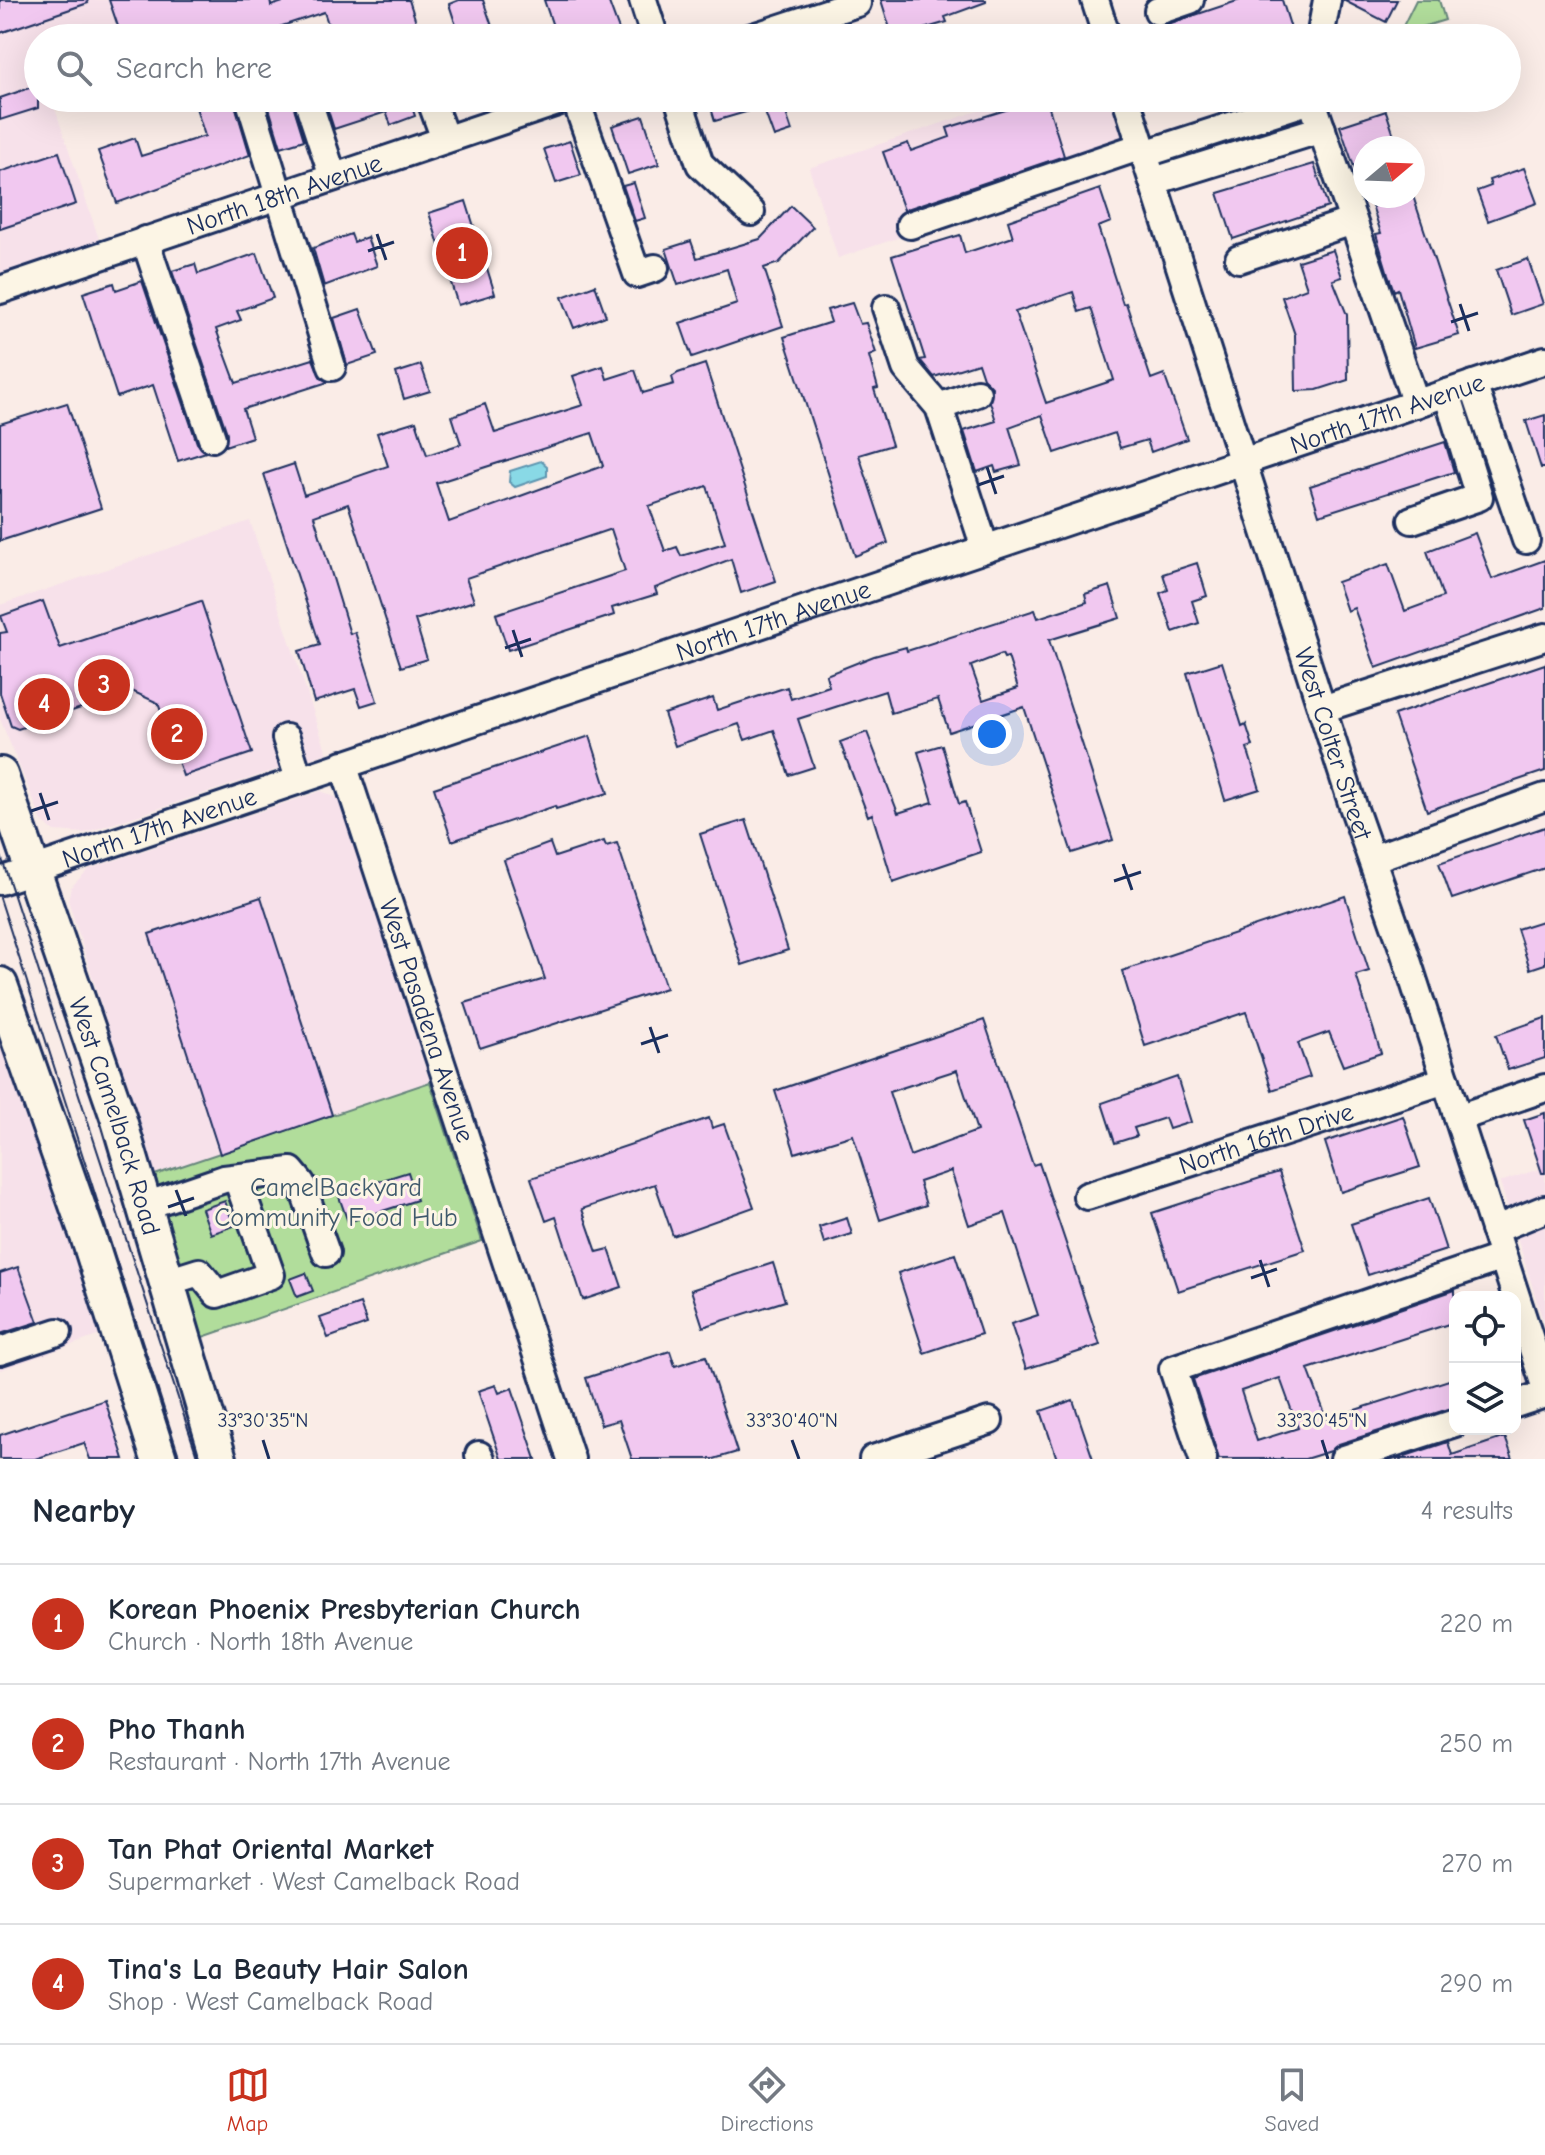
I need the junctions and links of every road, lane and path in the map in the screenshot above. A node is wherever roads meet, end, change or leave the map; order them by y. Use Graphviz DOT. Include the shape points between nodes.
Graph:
graph roads {
  1 [pos="643,0"];
  2 [pos="1095,0"];
  3 [pos="1190,0"];
  4 [pos="1327,0"];
  5 [pos="857,3"];
  6 [pos="1158,11"];
  7 [pos="651,24"];
  8 [pos="793,24"];
  9 [pos="1103,24"];
  10 [pos="1323,24"];
  11 [pos="253,112"];
  12 [pos="312,112"];
  13 [pos="435,112"];
  14 [pos="527,112"];
  15 [pos="580,112"];
  16 [pos="683,112"];
  17 [pos="1131,112"];
  18 [pos="1268,112"];
  19 [pos="1316,112"];
  20 [pos="1322,129"];
  21 [pos="445,139"];
  22 [pos="1143,150"];
  23 [pos="333,177"];
  24 [pos="1154,181"];
  25 [pos="278,195"];
  26 [pos="751,212"];
  27 [pos="1353,221"];
  28 [pos="910,225"];
  29 [pos="145,240"];
  30 [pos="1239,259"];
  31 [pos="655,268"];
  32 [pos="0,290"];
  33 [pos="886,308"];
  34 [pos="1545,360"];
  35 [pos="332,367"];
  36 [pos="1473,384"];
  37 [pos="977,393"];
  38 [pos="1447,393"];
  39 [pos="1416,404"];
  40 [pos="939,407"];
  41 [pos="212,438"];
  42 [pos="1244,462"];
  43 [pos="1412,520"];
  44 [pos="1526,540"];
  45 [pos="985,548"];
  46 [pos="1545,637"];
  47 [pos="1322,709"];
  48 [pos="286,738"];
  49 [pos="343,764"];
  50 [pos="0,775"];
  51 [pos="299,779"];
  52 [pos="1545,797"];
  53 [pos="1372,859"];
  54 [pos="35,869"];
  55 [pos="0,881"];
  56 [pos="0,985"];
  57 [pos="1446,1080"];
  58 [pos="1545,1088"];
  59 [pos="1458,1118"];
  60 [pos="237,1178"];
  61 [pos="1087,1196"];
  62 [pos="145,1206"];
  63 [pos="1545,1209"];
  64 [pos="1494,1230"];
  65 [pos="326,1253"];
  66 [pos="1503,1257"];
  67 [pos="167,1282"];
  68 [pos="58,1332"];
  69 [pos="0,1351"];
  70 [pos="1545,1386"];
  71 [pos="1545,1394"];
  72 [pos="1521,1402"];
  73 [pos="989,1421"];
  74 [pos="1449,1425"];
  75 [pos="159,1459"];
  76 [pos="219,1459"];
  77 [pos="571,1459"];
  78 [pos="873,1459"];
  79 [pos="1203,1459"];
  80 [pos="1344,1459"];
  1 -- 7 [label="street"];
  2 -- 9 [label="street"];
  3 -- 6 [label="street"];
  4 -- 10 [label="street"];
  5 -- 8 [label="street"];
  11 -- 25 [label="street"];
  12 -- 23 [label="street"];
  13 -- 21 [label="street"];
  14 -- 21 [label="street, North 18th Avenue"];
  15 -- 31 [label="street" via="637,274"];
  16 -- 26 [label="street" via="700,164"];
  17 -- 22 [label="street, West Colter Street"];
  18 -- 22 [label="street"];
  19 -- 20 [label="street"];
  20 -- 24 [label="street"];
  20 -- 27 [label="street"];
  21 -- 23 [label="street, North 18th Avenue"];
  22 -- 24 [label="street, West Colter Street"];
  22 -- 28 [label="street"];
  23 -- 25 [label="street, North 18th Avenue"];
  24 -- 42 [label="street, West Colter Street"];
  25 -- 29 [label="street, North 18th Avenue"];
  25 -- 35 [label="street"];
  27 -- 30 [label="street"];
  27 -- 39 [label="street"];
  29 -- 32 [label="street, North 18th Avenue"];
  29 -- 41 [label="street"];
  33 -- 40 [label="street" via="906,368"];
  34 -- 36 [label="street, North 17th Avenue"];
  36 -- 38 [label="street, North 17th Avenue"];
  36 -- 44 [label="street"];
  37 -- 40 [label="street"];
  38 -- 39 [label="street, North 17th Avenue"];
  38 -- 43 [label="street" via="1479,497"];
  39 -- 42 [label="street, North 17th Avenue"];
  40 -- 45 [label="street"];
  42 -- 45 [label="street, North 17th Avenue"];
  42 -- 47 [label="street, West Colter Street"];
  45 -- 49 [label="street, North 17th Avenue"];
  46 -- 47 [label="street"];
  47 -- 53 [label="street, West Colter Street"];
  48 -- 51 [label="street"];
  49 -- 51 [label="street, North 17th Avenue"];
  49 -- 77 [label="street, West Pasadena Avenue"];
  50 -- 54 [label="main road, West Camelback Road"];
  51 -- 54 [label="street, North 17th Avenue"];
  52 -- 53 [label="street"];
  53 -- 57 [label="street, West Colter Street"];
  54 -- 55 [label="street, North 17th Avenue"];
  54 -- 62 [label="main road, West Camelback Road"];
  56 -- 75 [label="main road"];
  57 -- 59 [label="street, West Colter Street"];
  57 -- 61 [label="street, North 16th Drive"];
  58 -- 59 [label="street"];
  59 -- 64 [label="street, West Colter Street"];
  60 -- 62 [label="street"];
  60 -- 65 [label="street" via="291,1171 301,1183"];
  60 -- 67 [label="street" via="271,1275 217,1294 199,1272"];
  62 -- 67 [label="main road, West Camelback Road"];
  63 -- 64 [label="street"];
  64 -- 66 [label="street, West Colter Street"];
  66 -- 70 [label="street, West Colter Street"];
  66 -- 79 [label="street" via="1173,1369"];
  67 -- 76 [label="main road, West Camelback Road"];
  68 -- 69 [label="street"];
  71 -- 72 [label="street"];
  73 -- 78 [label="street"];
  74 -- 80 [label="street"];
}
